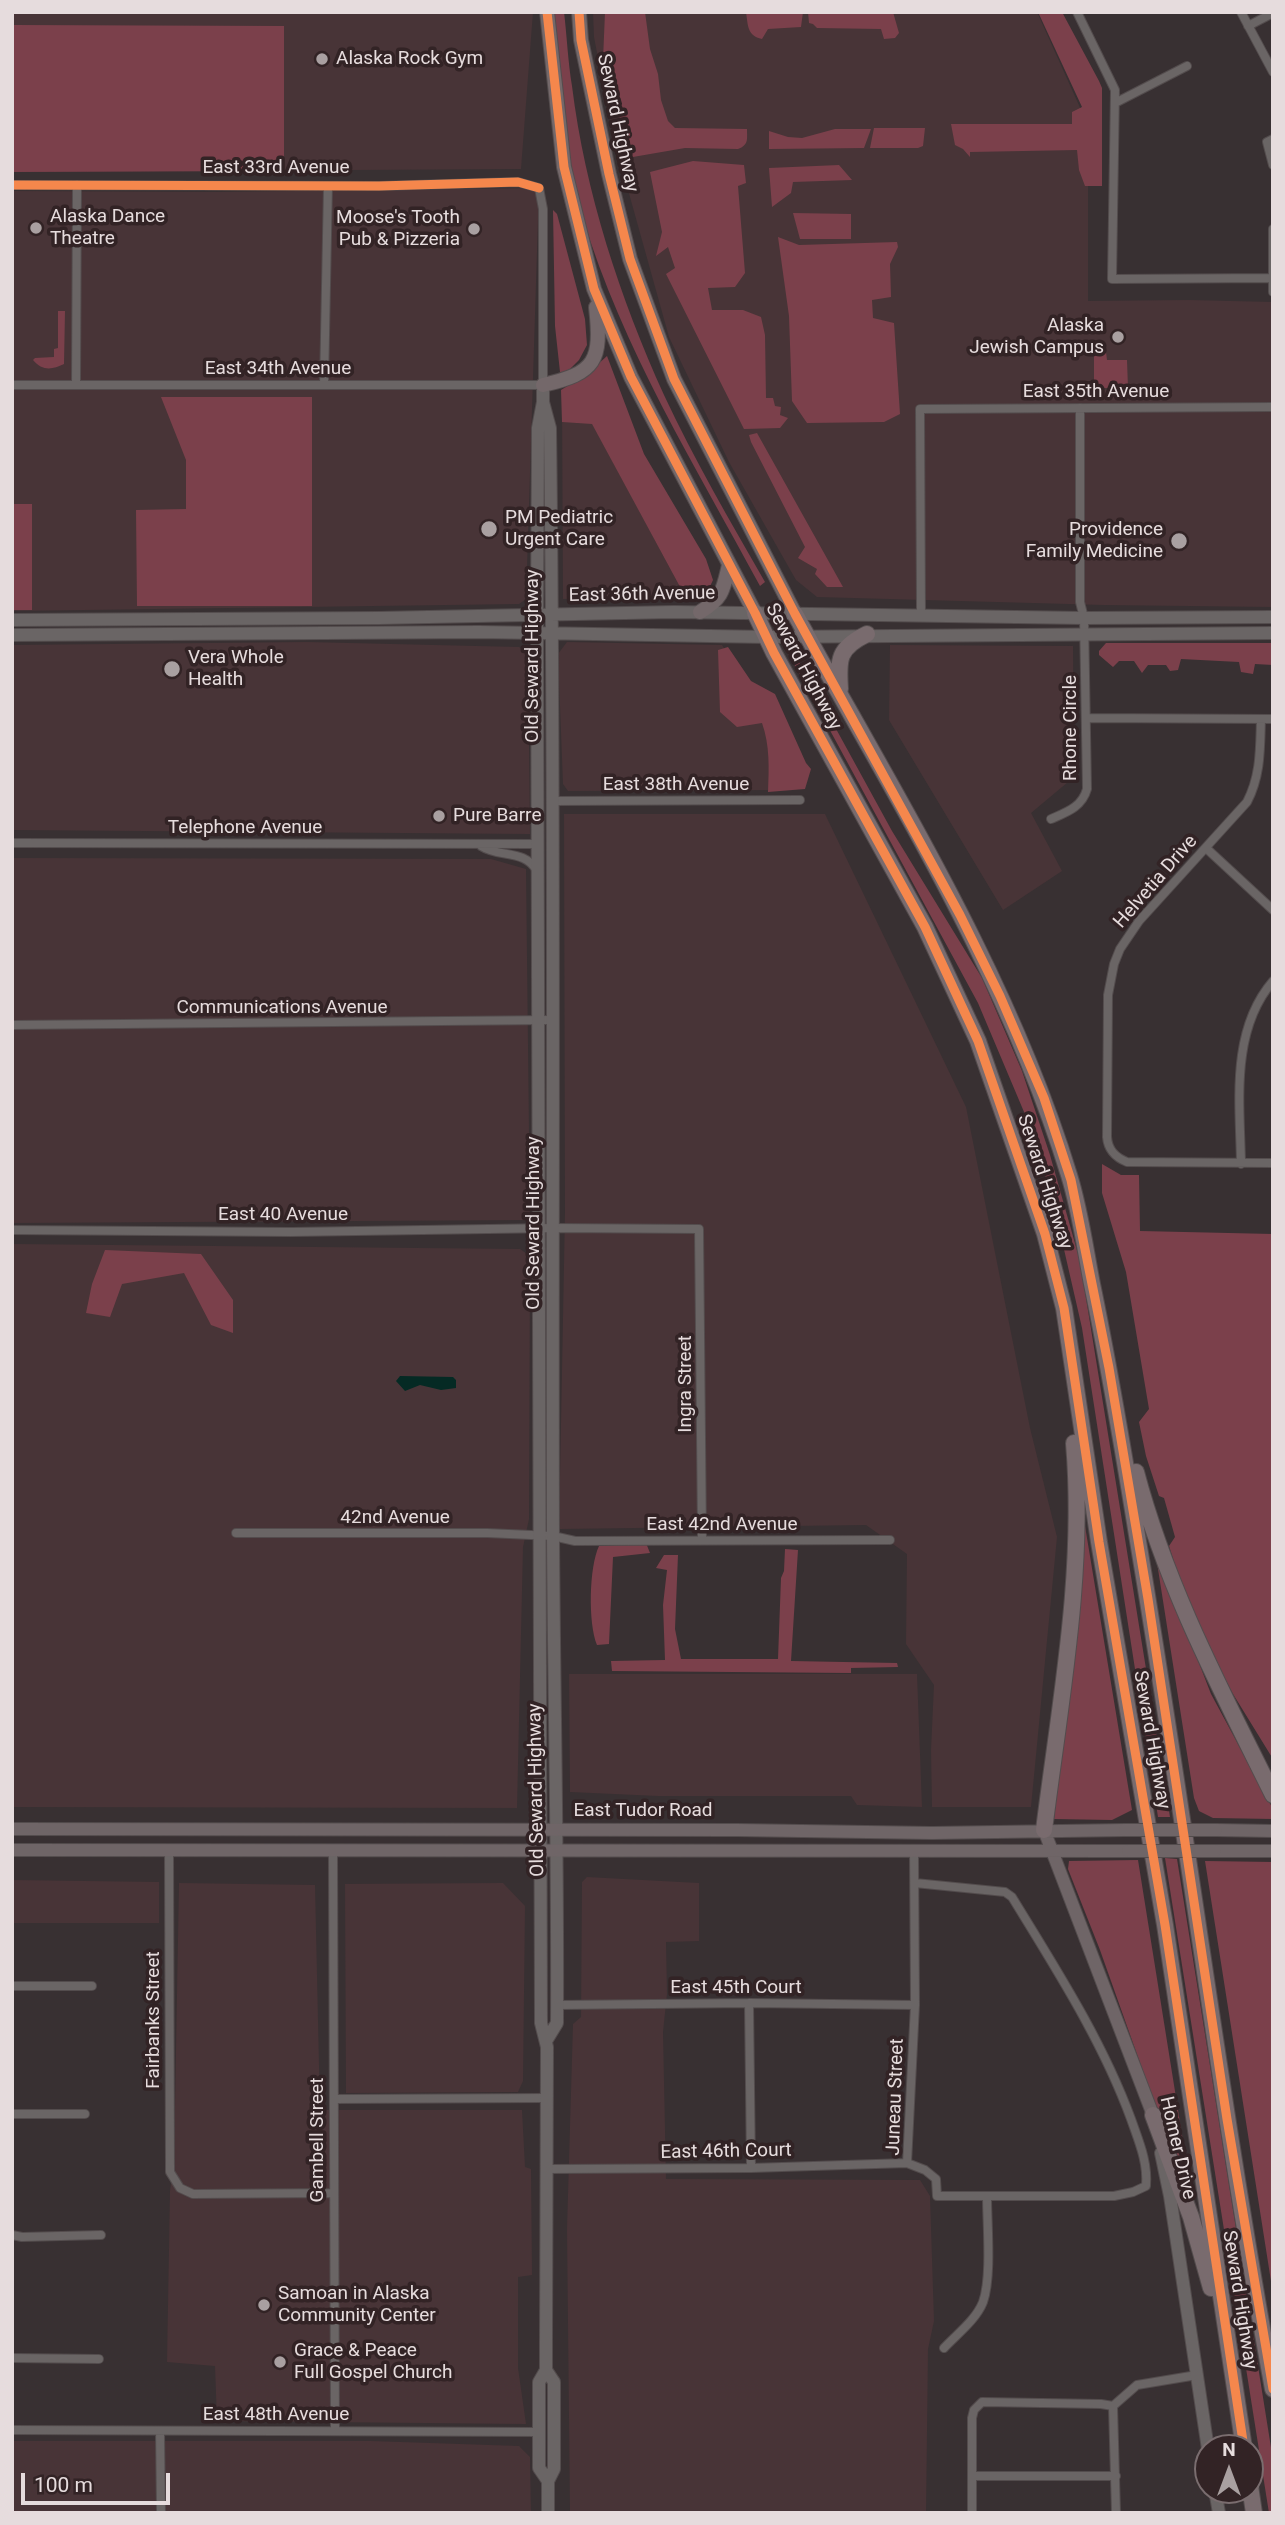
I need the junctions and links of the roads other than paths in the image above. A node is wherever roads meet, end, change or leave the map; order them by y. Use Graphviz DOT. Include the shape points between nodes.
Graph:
graph roads {
  1 [pos="547,12"];
  2 [pos="579,12"];
  3 [pos="1077,12"];
  4 [pos="1241,12"];
  5 [pos="1273,13"];
  6 [pos="1248,26"];
  7 [pos="1187,66"];
  8 [pos="1273,72"];
  9 [pos="1115,103"];
  10 [pos="1273,139"];
  11 [pos="1273,166"];
  12 [pos="12,185"];
  13 [pos="77,185"];
  14 [pos="328,186"];
  15 [pos="539,188"];
  16 [pos="1273,229"];
  17 [pos="1272,278"];
  18 [pos="594,289"];
  19 [pos="1273,292"];
  20 [pos="12,385"];
  21 [pos="76,385"];
  22 [pos="324,385"];
  23 [pos="543,385"];
  24 [pos="543,402"];
  25 [pos="1273,407"];
  26 [pos="1080,408"];
  27 [pos="729,565"];
  28 [pos="701,612"];
  29 [pos="755,613"];
  30 [pos="795,614"];
  31 [pos="921,614"];
  32 [pos="537,616"];
  33 [pos="552,616"];
  34 [pos="1273,617"];
  35 [pos="1084,618"];
  36 [pos="302,619"];
  37 [pos="12,621"];
  38 [pos="552,632"];
  39 [pos="214,633"];
  40 [pos="537,633"];
  41 [pos="1085,633"];
  42 [pos="1273,634"];
  43 [pos="12,635"];
  44 [pos="807,635"];
  45 [pos="867,635"];
  46 [pos="767,637"];
  47 [pos="840,695"];
  48 [pos="1088,718"];
  49 [pos="1261,719"];
  50 [pos="1273,719"];
  51 [pos="800,800"];
  52 [pos="552,801"];
  53 [pos="1051,819"];
  54 [pos="12,843"];
  55 [pos="538,844"];
  56 [pos="479,845"];
  57 [pos="1206,848"];
  58 [pos="539,874"];
  59 [pos="1273,910"];
  60 [pos="552,911"];
  61 [pos="1273,981"];
  62 [pos="546,1020"];
  63 [pos="12,1025"];
  64 [pos="1241,1164"];
  65 [pos="1273,1164"];
  66 [pos="539,1228"];
  67 [pos="554,1228"];
  68 [pos="699,1229"];
  69 [pos="12,1230"];
  70 [pos="1064,1308"];
  71 [pos="1109,1368"];
  72 [pos="236,1533"];
  73 [pos="539,1536"];
  74 [pos="554,1536"];
  75 [pos="702,1539"];
  76 [pos="890,1540"];
  77 [pos="1273,1794"];
  78 [pos="12,1829"];
  79 [pos="540,1829"];
  80 [pos="557,1829"];
  81 [pos="1044,1830"];
  82 [pos="1273,1830"];
  83 [pos="540,1849"];
  84 [pos="557,1849"];
  85 [pos="12,1850"];
  86 [pos="169,1850"];
  87 [pos="333,1850"];
  88 [pos="914,1850"];
  89 [pos="1273,1851"];
  90 [pos="1053,1852"];
  91 [pos="915,1883"];
  92 [pos="12,1986"];
  93 [pos="92,1986"];
  94 [pos="749,2003"];
  95 [pos="557,2005"];
  96 [pos="915,2005"];
  97 [pos="546,2041"];
  98 [pos="546,2098"];
  99 [pos="334,2099"];
  100 [pos="12,2114"];
  101 [pos="85,2114"];
  102 [pos="1153,2115"];
  103 [pos="907,2164"];
  104 [pos="751,2168"];
  105 [pos="545,2169"];
  106 [pos="334,2193"];
  107 [pos="987,2196"];
  108 [pos="12,2235"];
  109 [pos="101,2235"];
  110 [pos="943,2348"];
  111 [pos="1230,2356"];
  112 [pos="12,2358"];
  113 [pos="99,2359"];
  114 [pos="546,2371"];
  115 [pos="1197,2375"];
  116 [pos="1273,2389"];
  117 [pos="1113,2406"];
  118 [pos="12,2430"];
  119 [pos="160,2431"];
  120 [pos="335,2431"];
  121 [pos="539,2432"];
  122 [pos="1206,2434"];
  123 [pos="1242,2434"];
  124 [pos="554,2450"];
  125 [pos="972,2476"];
  126 [pos="1116,2476"];
  127 [pos="548,2481"];
  128 [pos="161,2513"];
  129 [pos="548,2513"];
  130 [pos="972,2513"];
  131 [pos="1116,2513"];
  1 -- 18 [label="highway, Seward Highway" via="564,167"];
  2 -- 30 [label="highway, Seward Highway" via="583,52 630,258 674,379"];
  3 -- 9 [label="street" via="1115,90"];
  4 -- 6 [label="street"];
  5 -- 6 [label="street"];
  6 -- 8 [label="street"];
  7 -- 9 [label="street"];
  9 -- 17 [label="street" via="1112,279"];
  10 -- 11 [label="street" via="1267,142"];
  12 -- 13 [label="street, East 33rd Avenue"];
  13 -- 14 [label="street, East 33rd Avenue"];
  13 -- 21 [label="street"];
  14 -- 15 [label="street, East 33rd Avenue" via="518,182"];
  14 -- 22 [label="street"];
  15 -- 23 [label="street, Old Seward Highway" via="543,209"];
  16 -- 17 [label="street"];
  17 -- 19 [label="street"];
  18 -- 23 [label="highway" via="599,327 594,361 572,378"];
  18 -- 27 [label="highway, Seward Highway" via="631,377"];
  20 -- 21 [label="street, East 34th Avenue"];
  21 -- 22 [label="street, East 34th Avenue"];
  22 -- 23 [label="street, East 34th Avenue"];
  23 -- 24 [label="main road, Old Seward Highway"];
  24 -- 32 [label="main road, Old Seward Highway" via="538,428"];
  24 -- 33 [label="main road, Old Seward Highway" via="550,428"];
  25 -- 26 [label="street, East 35th Avenue"];
  26 -- 31 [label="street, East 35th Avenue" via="920,409"];
  26 -- 35 [label="street, Rhone Circle" via="1080,602"];
  27 -- 28 [label="highway" via="715,603"];
  27 -- 29 [label="highway, Seward Highway"];
  28 -- 29 [label="main road, East 36th Avenue"];
  28 -- 33 [label="main road, East 36th Avenue"];
  29 -- 30 [label="main road, East 36th Avenue"];
  29 -- 46 [label="highway, Seward Highway"];
  30 -- 31 [label="main road, East 36th Avenue"];
  30 -- 44 [label="highway, Seward Highway"];
  31 -- 35 [label="main road, East 36th Avenue"];
  32 -- 33 [label="main road, East 36th Avenue"];
  32 -- 36 [label="main road, East 36th Avenue"];
  32 -- 40 [label="main road, Old Seward Highway"];
  33 -- 38 [label="main road, Old Seward Highway"];
  34 -- 35 [label="main road, East 36th Avenue"];
  35 -- 41 [label="street, Rhone Circle"];
  36 -- 37 [label="main road, East 36th Avenue"];
  36 -- 39 [label="main road" via="290,626 226,627"];
  38 -- 40 [label="main road, East 36th Avenue"];
  38 -- 46 [label="main road, East 36th Avenue"];
  38 -- 52 [label="main road, Old Seward Highway"];
  39 -- 40 [label="main road, East 36th Avenue"];
  39 -- 43 [label="main road, East 36th Avenue"];
  40 -- 55 [label="main road, Old Seward Highway"];
  41 -- 42 [label="main road, East 36th Avenue"];
  41 -- 45 [label="main road, East 36th Avenue"];
  41 -- 48 [label="street, Rhone Circle"];
  44 -- 45 [label="main road, East 36th Avenue"];
  44 -- 46 [label="main road, East 36th Avenue"];
  44 -- 47 [label="highway, Seward Highway"];
  45 -- 47 [label="highway" via="842,652"];
  46 -- 70 [label="highway, Seward Highway" via="925,927 978,1041 1045,1234"];
  47 -- 71 [label="highway, Seward Highway" via="960,915 1044,1098 1071,1180"];
  48 -- 49 [label="street"];
  48 -- 53 [label="street, Rhone Circle" via="1086,795 1075,808"];
  49 -- 50 [label="street"];
  49 -- 57 [label="street, Helvetia Drive" via="1254,789"];
  51 -- 52 [label="street, East 38th Avenue"];
  52 -- 60 [label="main road, Old Seward Highway"];
  54 -- 56 [label="street, Telephone Avenue"];
  55 -- 56 [label="street, Telephone Avenue"];
  55 -- 58 [label="main road, Old Seward Highway"];
  55 -- 60 [label="main road" via="547,858"];
  56 -- 58 [label="street, Telephone Avenue" via="517,855 533,864"];
  57 -- 59 [label="street"];
  57 -- 64 [label="street, Helvetia Drive" via="1129,934 1111,972 1107,1137 1118,1158 1137,1164"];
  58 -- 62 [label="main road, Old Seward Highway"];
  60 -- 62 [label="main road, Old Seward Highway"];
  61 -- 64 [label="street" via="1256,1005 1243,1046"];
  62 -- 63 [label="street, Communications Avenue"];
  62 -- 66 [label="main road, Old Seward Highway"];
  62 -- 67 [label="main road, Old Seward Highway"];
  64 -- 65 [label="street"];
  66 -- 67 [label="street, East 40 Avenue"];
  66 -- 69 [label="street, East 40 Avenue"];
  66 -- 73 [label="main road, Old Seward Highway"];
  67 -- 68 [label="street, East 40 Avenue"];
  67 -- 74 [label="main road, Old Seward Highway"];
  68 -- 75 [label="street, Ingra Street"];
  70 -- 81 [label="highway" via="1078,1486 1077,1567"];
  70 -- 111 [label="highway, Seward Highway"];
  71 -- 77 [label="highway" via="1143,1497 1185,1613"];
  71 -- 116 [label="highway, Seward Highway"];
  72 -- 73 [label="street, 42nd Avenue"];
  73 -- 74 [label="street, 42nd Avenue"];
  73 -- 79 [label="main road, Old Seward Highway"];
  74 -- 75 [label="street, East 42nd Avenue" via="575,1541"];
  74 -- 80 [label="main road, Old Seward Highway"];
  75 -- 76 [label="street, East 42nd Avenue"];
  78 -- 79 [label="main road, East Tudor Road"];
  79 -- 80 [label="main road, East Tudor Road"];
  79 -- 83 [label="main road, Old Seward Highway"];
  80 -- 81 [label="main road, East Tudor Road"];
  80 -- 84 [label="main road, Old Seward Highway"];
  81 -- 82 [label="main road, East Tudor Road, bridge"];
  81 -- 90 [label="main road, Homer Drive"];
  83 -- 84 [label="main road, East Tudor Road"];
  83 -- 87 [label="main road, East Tudor Road"];
  83 -- 97 [label="main road, Old Seward Highway" via="541,2023"];
  84 -- 88 [label="main road, East Tudor Road"];
  84 -- 95 [label="main road, Old Seward Highway"];
  85 -- 86 [label="main road, East Tudor Road"];
  86 -- 87 [label="main road, East Tudor Road"];
  86 -- 106 [label="street, Fairbanks Street" via="170,2172 180,2188 193,2194"];
  87 -- 99 [label="street, Gambell Street"];
  88 -- 90 [label="main road, East Tudor Road"];
  88 -- 91 [label="street, Juneau Street"];
  89 -- 90 [label="main road, East Tudor Road, bridge"];
  90 -- 102 [label="main road, Homer Drive"];
  91 -- 96 [label="street, Juneau Street"];
  91 -- 107 [label="street, Homer Drive" via="1005,1892 1012,1897 1083,2012 1120,2090 1146,2163 1146,2186 1114,2196"];
  92 -- 93 [label="street"];
  94 -- 95 [label="street, East 45th Court"];
  94 -- 96 [label="street, East 45th Court"];
  94 -- 104 [label="street"];
  95 -- 97 [label="main road, Old Seward Highway" via="557,2023"];
  96 -- 103 [label="street, Juneau Street"];
  97 -- 98 [label="main road, Old Seward Highway"];
  98 -- 99 [label="street"];
  98 -- 105 [label="main road, Old Seward Highway"];
  99 -- 106 [label="street, Gambell Street"];
  100 -- 101 [label="street"];
  102 -- 111 [label="highway" via="1191,2217"];
  102 -- 115 [label="main road, Homer Drive"];
  103 -- 104 [label="street, East 46th Court"];
  103 -- 107 [label="street, Juneau Street" via="936,2179 937,2196"];
  104 -- 105 [label="street, East 46th Court"];
  105 -- 114 [label="main road, Old Seward Highway"];
  106 -- 120 [label="street, Gambell Street"];
  107 -- 110 [label="street" via="983,2303"];
  108 -- 109 [label="street"];
  111 -- 123 [label="highway, Seward Highway"];
  112 -- 113 [label="street"];
  114 -- 121 [label="main road, Old Seward Highway" via="539,2382"];
  114 -- 124 [label="main road, Old Seward Highway" via="554,2382"];
  115 -- 117 [label="street" via="1137,2385"];
  115 -- 122 [label="main road, Homer Drive"];
  117 -- 125 [label="street" via="982,2402 971,2418"];
  117 -- 126 [label="street"];
  118 -- 119 [label="street, East 48th Avenue"];
  119 -- 120 [label="street, East 48th Avenue"];
  119 -- 128 [label="street"];
  120 -- 121 [label="street, East 48th Avenue"];
  121 -- 124 [label="main road"];
  121 -- 127 [label="main road, Old Seward Highway" via="539,2468"];
  124 -- 127 [label="main road, Old Seward Highway" via="554,2469"];
  125 -- 126 [label="street"];
  125 -- 130 [label="street"];
  126 -- 131 [label="street"];
  127 -- 129 [label="main road, Old Seward Highway"];
}
